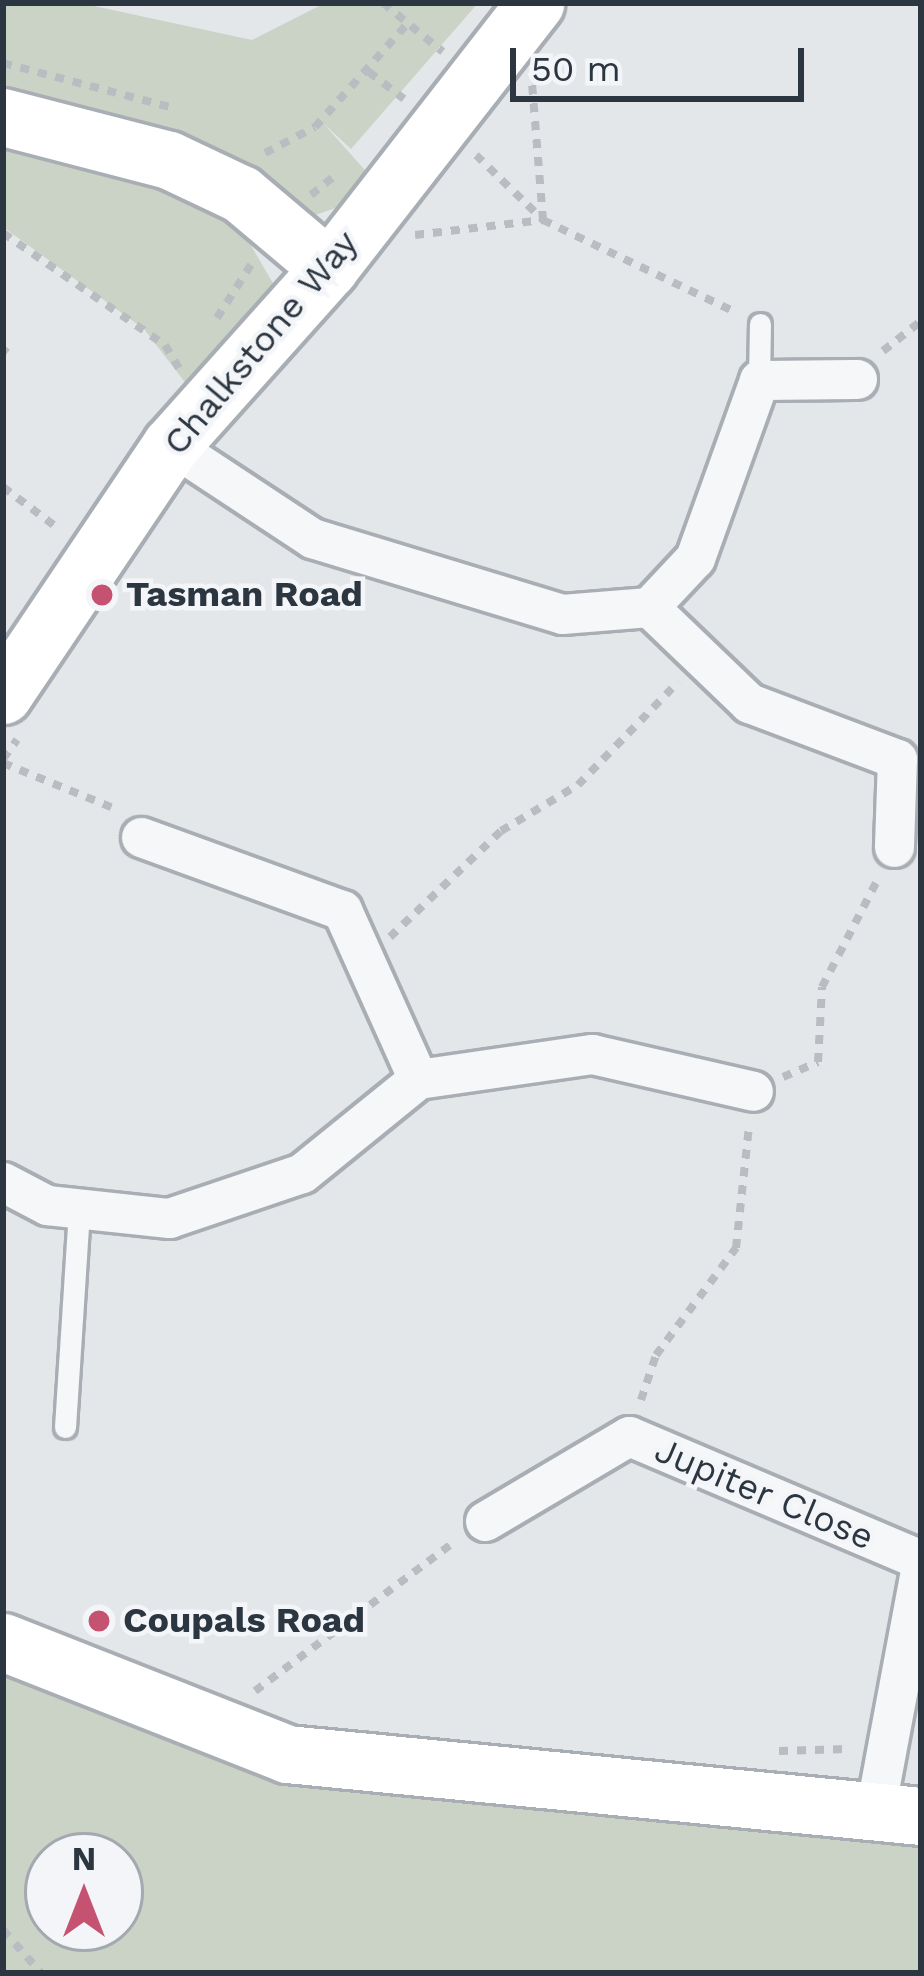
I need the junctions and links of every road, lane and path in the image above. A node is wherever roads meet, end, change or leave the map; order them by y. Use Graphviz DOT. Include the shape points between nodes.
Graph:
graph roads {
  1 [pos="383,3"];
  2 [pos="408,23"];
  3 [pos="533,30"];
  4 [pos="448,56"];
  5 [pos="369,72"];
  6 [pos="404,99"];
  7 [pos="3,117"];
  8 [pos="475,154"];
  9 [pos="262,155"];
  10 [pos="543,220"];
  11 [pos="3,233"];
  12 [pos="391,249"];
  13 [pos="328,268"];
  14 [pos="921,321"];
  15 [pos="760,324"];
  16 [pos="181,373"];
  17 [pos="857,379"];
  18 [pos="759,380"];
  19 [pos="171,445"];
  20 [pos="3,487"];
  21 [pos="64,533"];
  22 [pos="650,607"];
  23 [pos="706,656"];
  24 [pos="3,695"];
  25 [pos="3,764"];
  26 [pos="141,837"];
  27 [pos="894,847"];
  28 [pos="365,961"];
  29 [pos="418,1079"];
  30 [pos="753,1091"];
  31 [pos="3,1182"];
  32 [pos="79,1208"];
  33 [pos="65,1427"];
  34 [pos="629,1436"];
  35 [pos="485,1521"];
  36 [pos="921,1563"];
  37 [pos="3,1642"];
  38 [pos="209,1729"];
  39 [pos="886,1748"];
  40 [pos="772,1751"];
  41 [pos="898,1814"];
  42 [pos="3,1930"];
  43 [pos="41,1973"];
  1 -- 2 [label="path"];
  2 -- 4 [label="path"];
  2 -- 5 [label="path"];
  3 -- 10 [label="path"];
  3 -- 13 [label="street, Chalkstone Way"];
  5 -- 6 [label="path"];
  5 -- 9 [label="path" via="315,127"];
  7 -- 13 [label="street" via="169,160 241,194"];
  8 -- 10 [label="path"];
  10 -- 12 [label="path" via="410,236"];
  10 -- 15 [label="path"];
  11 -- 16 [label="path" via="165,345"];
  13 -- 19 [label="street, Chalkstone Way"];
  14 -- 17 [label="path"];
  15 -- 18 [label="lane"];
  17 -- 18 [label="street"];
  18 -- 22 [label="street" via="695,558"];
  19 -- 22 [label="street" via="312,538 562,614"];
  19 -- 24 [label="street, Chalkstone Way"];
  20 -- 21 [label="path"];
  22 -- 23 [label="street"];
  23 -- 27 [label="street" via="749,703 896,759"];
  23 -- 28 [label="path" via="578,784 501,830"];
  25 -- 26 [label="path" via="104,796"];
  26 -- 28 [label="street" via="342,910"];
  27 -- 30 [label="path" via="822,987 818,1062"];
  28 -- 29 [label="street"];
  29 -- 30 [label="street" via="592,1054"];
  29 -- 32 [label="street" via="302,1173 170,1218"];
  30 -- 34 [label="path" via="736,1248 656,1355"];
  31 -- 32 [label="street"];
  32 -- 33 [label="lane"];
  34 -- 35 [label="street, Jupiter Close"];
  34 -- 36 [label="street, Jupiter Close"];
  35 -- 38 [label="path"];
  36 -- 39 [label="street"];
  37 -- 38 [label="street"];
  38 -- 41 [label="street" via="287,1754"];
  39 -- 40 [label="path"];
  39 -- 41 [label="street"];
  42 -- 43 [label="path"];
}
